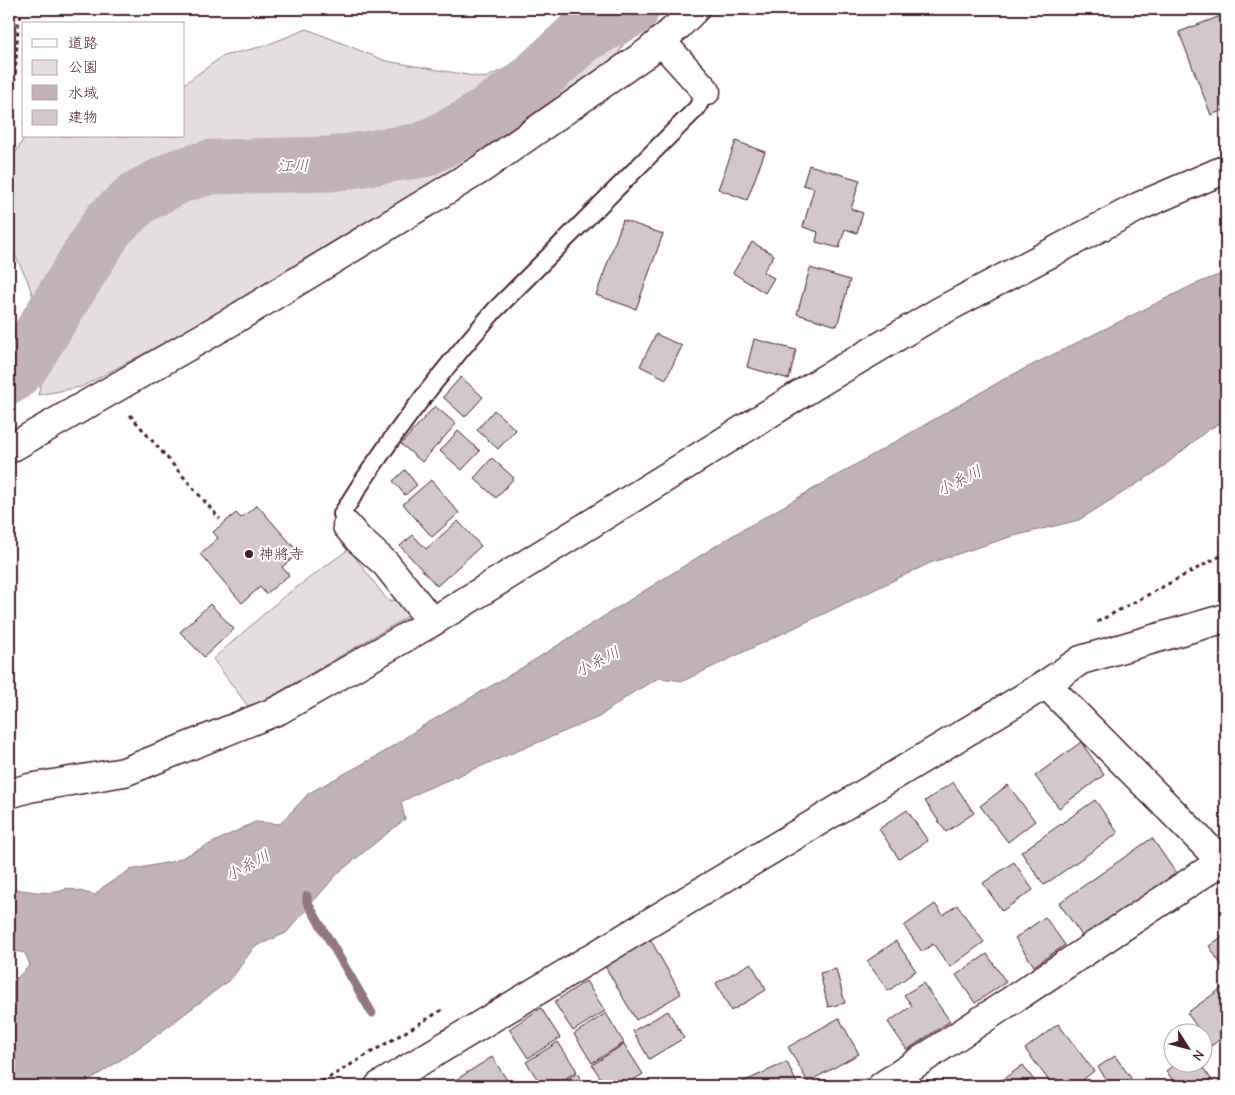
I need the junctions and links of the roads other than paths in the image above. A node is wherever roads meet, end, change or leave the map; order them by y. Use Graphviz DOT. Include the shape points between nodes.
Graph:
graph roads {
  1 [pos="678,25"];
  2 [pos="706,91"];
  3 [pos="1226,169"];
  4 [pos="9,449"];
  5 [pos="347,526"];
  6 [pos="1226,618"];
  7 [pos="432,622"];
  8 [pos="1046,684"];
  9 [pos="9,794"];
  10 [pos="1224,863"];
  11 [pos="379,1086"];
  12 [pos="882,1086"];
  1 -- 2 [label="street"];
  1 -- 4 [label="street" via="648,52 481,169 232,321"];
  2 -- 5 [label="lane" via="697,108 495,310 464,346 362,482 342,514"];
  3 -- 7 [label="street" via="1140,206 936,313"];
  5 -- 7 [label="street" via="386,564"];
  6 -- 8 [label="street" via="1080,660"];
  7 -- 9 [label="street" via="279,710 124,772"];
  8 -- 10 [label="street"];
  8 -- 11 [label="street"];
  10 -- 12 [label="street"];
}
